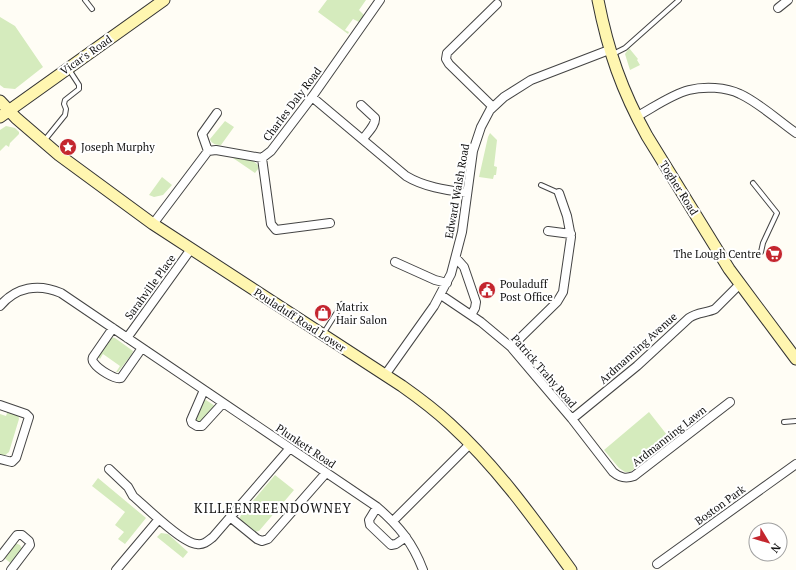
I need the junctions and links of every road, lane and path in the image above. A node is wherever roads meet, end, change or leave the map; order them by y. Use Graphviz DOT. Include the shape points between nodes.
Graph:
graph roads {
  1 [pos="85,0"];
  2 [pos="164,0"];
  3 [pos="380,0"];
  4 [pos="598,0"];
  5 [pos="679,0"];
  6 [pos="788,0"];
  7 [pos="497,4"];
  8 [pos="778,8"];
  9 [pos="92,9"];
  10 [pos="610,52"];
  11 [pos="68,68"];
  12 [pos="312,97"];
  13 [pos="0,101"];
  14 [pos="361,105"];
  15 [pos="493,107"];
  16 [pos="4,113"];
  17 [pos="217,113"];
  18 [pos="636,117"];
  19 [pos="796,133"];
  20 [pos="363,139"];
  21 [pos="44,142"];
  22 [pos="208,151"];
  23 [pos="262,158"];
  24 [pos="753,183"];
  25 [pos="541,185"];
  26 [pos="467,193"];
  27 [pos="559,193"];
  28 [pos="330,223"];
  29 [pos="153,224"];
  30 [pos="548,231"];
  31 [pos="570,234"];
  32 [pos="190,249"];
  33 [pos="761,252"];
  34 [pos="456,258"];
  35 [pos="395,262"];
  36 [pos="447,283"];
  37 [pos="740,284"];
  38 [pos="441,295"];
  39 [pos="342,304"];
  40 [pos="0,306"];
  41 [pos="472,315"];
  42 [pos="113,328"];
  43 [pos="322,334"];
  44 [pos="127,338"];
  45 [pos="142,348"];
  46 [pos="511,348"];
  47 [pos="796,359"];
  48 [pos="386,375"];
  49 [pos="204,390"];
  50 [pos="730,402"];
  51 [pos="223,403"];
  52 [pos="0,405"];
  53 [pos="572,419"];
  54 [pos="796,421"];
  55 [pos="784,422"];
  56 [pos="587,439"];
  57 [pos="470,444"];
  58 [pos="290,448"];
  59 [pos="0,459"];
  60 [pos="796,464"];
  61 [pos="109,470"];
  62 [pos="326,473"];
  63 [pos="377,507"];
  64 [pos="230,517"];
  65 [pos="159,519"];
  66 [pos="393,521"];
  67 [pos="406,537"];
  68 [pos="0,558"];
  69 [pos="657,564"];
  70 [pos="12,569"];
  71 [pos="116,570"];
  72 [pos="423,570"];
  73 [pos="571,570"];
  1 -- 9 [label="lane"];
  2 -- 11 [label="street, Vicar's Road"];
  3 -- 12 [label="street, Charles Daly Road"];
  4 -- 10 [label="street, Togher Road"];
  5 -- 10 [label="lane" via="625,48"];
  6 -- 8 [label="street"];
  7 -- 15 [label="street" via="448,53 446,59"];
  10 -- 15 [label="street, Edward Walsh Road" via="531,80"];
  10 -- 18 [label="street, Togher Road"];
  11 -- 16 [label="street, Vicar's Road"];
  11 -- 21 [label="lane" via="79,89 65,100 66,115"];
  12 -- 20 [label="street"];
  12 -- 23 [label="street, Charles Daly Road" via="277,144"];
  13 -- 16 [label="street, Pouladuff Road Lower"];
  14 -- 20 [label="street" via="376,121"];
  15 -- 26 [label="street, Edward Walsh Road" via="484,121 473,151"];
  16 -- 21 [label="street, Pouladuff Road Lower"];
  17 -- 22 [label="street" via="202,134"];
  18 -- 19 [label="street" via="688,90 717,88 745,96"];
  18 -- 37 [label="street, Togher Road"];
  20 -- 26 [label="street" via="412,180"];
  21 -- 29 [label="street, Pouladuff Road Lower"];
  22 -- 23 [label="street, Charles Daly Road" via="216,150"];
  22 -- 29 [label="street"];
  23 -- 28 [label="street" via="270,224 276,230"];
  24 -- 33 [label="lane" via="777,213"];
  25 -- 27 [label="lane"];
  26 -- 34 [label="street, Edward Walsh Road"];
  27 -- 31 [label="street"];
  29 -- 32 [label="street, Pouladuff Road Lower"];
  30 -- 31 [label="street"];
  31 -- 46 [label="street" via="560,298"];
  32 -- 43 [label="street, Pouladuff Road Lower"];
  32 -- 44 [label="street, Sarahville Place"];
  34 -- 36 [label="street, Edward Walsh Road"];
  34 -- 41 [label="street" via="464,267 476,302"];
  35 -- 36 [label="street"];
  36 -- 38 [label="street, Edward Walsh Road"];
  37 -- 47 [label="street, Togher Road"];
  37 -- 53 [label="street, Ardmanning Avenue" via="715,309 694,314 689,318 637,366"];
  38 -- 41 [label="street, Patrick Trahy Road"];
  38 -- 48 [label="street, Edward Walsh Road"];
  39 -- 43 [label="lane"];
  40 -- 42 [label="street, Plunkett Road" via="16,292 39,287 51,289"];
  41 -- 46 [label="street, Patrick Trahy Road"];
  42 -- 44 [label="street, Plunkett Road"];
  42 -- 45 [label="street" via="92,357 96,366 116,379 120,378"];
  43 -- 48 [label="street, Pouladuff Road Lower"];
  44 -- 45 [label="street, Plunkett Road"];
  45 -- 49 [label="street, Plunkett Road"];
  46 -- 53 [label="street, Patrick Trahy Road"];
  48 -- 57 [label="street, Pouladuff Road Lower" via="430,407"];
  49 -- 51 [label="street, Plunkett Road"];
  49 -- 51 [label="street" via="192,423 202,426"];
  50 -- 56 [label="street, Ardmanning Lawn" via="630,478 617,475"];
  51 -- 58 [label="street, Plunkett Road"];
  52 -- 59 [label="street" via="29,417 16,458 8,462"];
  53 -- 56 [label="street, Patrick Trahy Road"];
  54 -- 55 [label="lane"];
  57 -- 66 [label="street"];
  57 -- 73 [label="street, Pouladuff Road Lower" via="511,490"];
  58 -- 62 [label="street, Plunkett Road"];
  58 -- 64 [label="street"];
  60 -- 69 [label="street, Boston Park"];
  61 -- 65 [label="street"];
  62 -- 63 [label="street, Plunkett Road"];
  62 -- 64 [label="street" via="265,541 257,539"];
  63 -- 66 [label="street, Plunkett Road"];
  63 -- 67 [label="street" via="369,520 370,525 391,545"];
  64 -- 65 [label="street" via="207,542 196,544 185,540"];
  65 -- 71 [label="street"];
  66 -- 67 [label="street, Plunkett Road"];
  67 -- 72 [label="street, Plunkett Road"];
  68 -- 70 [label="street"];
  68 -- 70 [label="street" via="17,536 22,535 29,541 30,545"];
}
